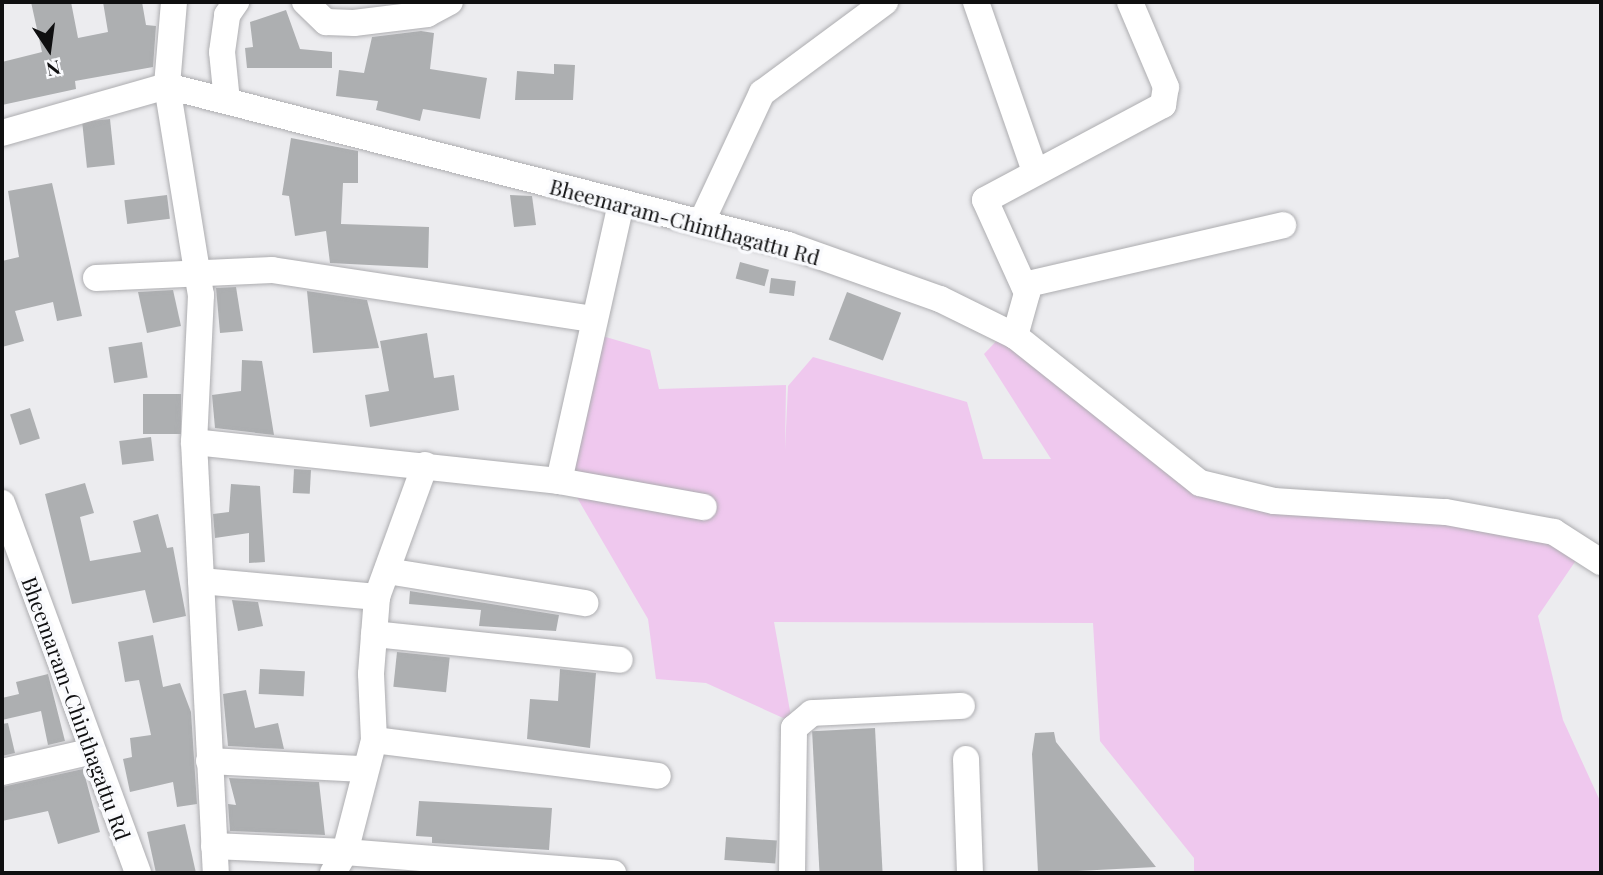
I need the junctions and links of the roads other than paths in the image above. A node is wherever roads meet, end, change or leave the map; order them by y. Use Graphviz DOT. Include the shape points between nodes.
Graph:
graph roads {
  1 [pos="174,2"];
  2 [pos="236,2"];
  3 [pos="305,2"];
  4 [pos="450,2"];
  5 [pos="885,2"];
  6 [pos="976,2"];
  7 [pos="1130,2"];
  8 [pos="167,86"];
  9 [pos="227,101"];
  10 [pos="2,133"];
  11 [pos="1035,171"];
  12 [pos="621,203"];
  13 [pos="701,223"];
  14 [pos="1283,225"];
  15 [pos="197,274"];
  16 [pos="96,278"];
  17 [pos="1024,285"];
  18 [pos="594,319"];
  19 [pos="1015,336"];
  20 [pos="194,442"];
  21 [pos="425,465"];
  22 [pos="559,481"];
  23 [pos="2,503"];
  24 [pos="704,507"];
  25 [pos="1601,562"];
  26 [pos="387,571"];
  27 [pos="201,581"];
  28 [pos="377,597"];
  29 [pos="585,603"];
  30 [pos="374,634"];
  31 [pos="620,660"];
  32 [pos="962,706"];
  33 [pos="374,740"];
  34 [pos="93,751"];
  35 [pos="965,759"];
  36 [pos="209,761"];
  37 [pos="364,769"];
  38 [pos="2,772"];
  39 [pos="658,776"];
  40 [pos="214,846"];
  41 [pos="339,862"];
  42 [pos="138,873"];
  43 [pos="216,873"];
  44 [pos="613,873"];
  45 [pos="793,873"];
  46 [pos="970,873"];
  1 -- 8 [label="street"];
  2 -- 9 [label="street" via="222,52"];
  3 -- 4 [label="street" via="326,22 354,23 426,14"];
  5 -- 13 [label="street" via="762,93"];
  6 -- 11 [label="street"];
  7 -- 11 [label="street" via="1167,100"];
  8 -- 9 [label="street, Bheemaram-Chinthagattu Rd"];
  8 -- 10 [label="street, Bheemaram-Chinthagattu Rd"];
  8 -- 15 [label="street"];
  9 -- 12 [label="street, Bheemaram-Chinthagattu Rd"];
  11 -- 17 [label="street" via="985,200"];
  12 -- 13 [label="street, Bheemaram-Chinthagattu Rd"];
  12 -- 18 [label="street"];
  13 -- 19 [label="street, Bheemaram-Chinthagattu Rd" via="788,245 940,299"];
  14 -- 17 [label="street"];
  15 -- 16 [label="street"];
  15 -- 18 [label="street" via="272,270"];
  15 -- 20 [label="street"];
  17 -- 19 [label="street" via="1028,302"];
  18 -- 22 [label="street"];
  19 -- 25 [label="street, Bheemaram-Chinthagattu Rd" via="1200,483 1274,501 1446,512 1553,532"];
  20 -- 21 [label="street"];
  20 -- 27 [label="street"];
  21 -- 22 [label="street"];
  21 -- 26 [label="street"];
  22 -- 24 [label="street"];
  23 -- 34 [label="street, Bheemaram-Chinthagattu Rd"];
  26 -- 28 [label="street"];
  26 -- 29 [label="street"];
  27 -- 28 [label="street"];
  27 -- 36 [label="street"];
  28 -- 30 [label="street"];
  30 -- 31 [label="street"];
  30 -- 33 [label="street"];
  32 -- 45 [label="street" via="812,713 794,728"];
  33 -- 37 [label="street"];
  33 -- 39 [label="street"];
  34 -- 38 [label="street"];
  34 -- 42 [label="street, Bheemaram-Chinthagattu Rd"];
  35 -- 46 [label="street"];
  36 -- 37 [label="street"];
  36 -- 40 [label="street"];
  37 -- 41 [label="street"];
  40 -- 41 [label="street"];
  40 -- 43 [label="street"];
  41 -- 44 [label="street"];
}
